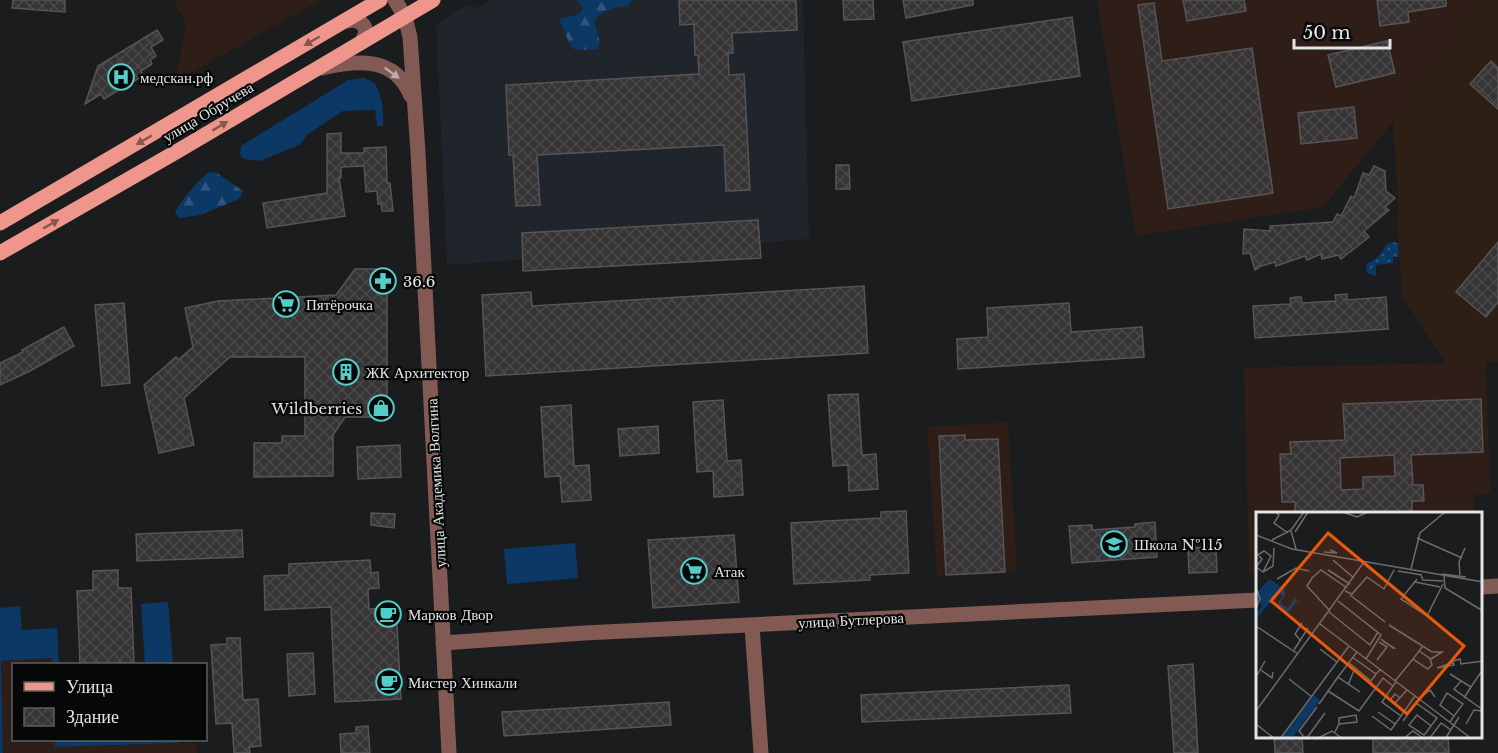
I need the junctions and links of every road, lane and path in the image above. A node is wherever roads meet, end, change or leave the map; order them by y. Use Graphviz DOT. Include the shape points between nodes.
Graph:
graph roads {
  1 [pos="380,0"];
  2 [pos="395,0"];
  3 [pos="433,0"];
  4 [pos="405,16"];
  5 [pos="347,21"];
  6 [pos="362,42"];
  7 [pos="316,69"];
  8 [pos="415,108"];
  9 [pos="0,223"];
  10 [pos="0,253"];
  11 [pos="1498,586"];
  12 [pos="1483,587"];
  13 [pos="1256,600"];
  14 [pos="752,626"];
  15 [pos="443,643"];
  16 [pos="449,753"];
  17 [pos="761,753"];
  1 -- 5 [label="main road, улица Обручева"];
  2 -- 4 [label="street, улица Академика Волгина"];
  3 -- 4 [label="main road, улица Обручева"];
  4 -- 6 [label="main road, улица Обручева"];
  4 -- 8 [label="street, улица Академика Волгина"];
  5 -- 6 [label="street" via="363,24 366,32"];
  5 -- 9 [label="main road, улица Обручева, one-way"];
  6 -- 7 [label="main road, улица Обручева"];
  7 -- 8 [label="street, one-way" via="357,62 381,65 404,83"];
  10 -- 7 [label="main road, улица Обручева, one-way"];
  8 -- 15 [label="street, улица Академика Волгина"];
  11 -- 12 [label="street"];
  13 -- 14 [label="street, улица Бутлерова"];
  14 -- 15 [label="street, улица Бутлерова"];
  14 -- 17 [label="street"];
  15 -- 16 [label="street, улица Академика Волгина"];
}
